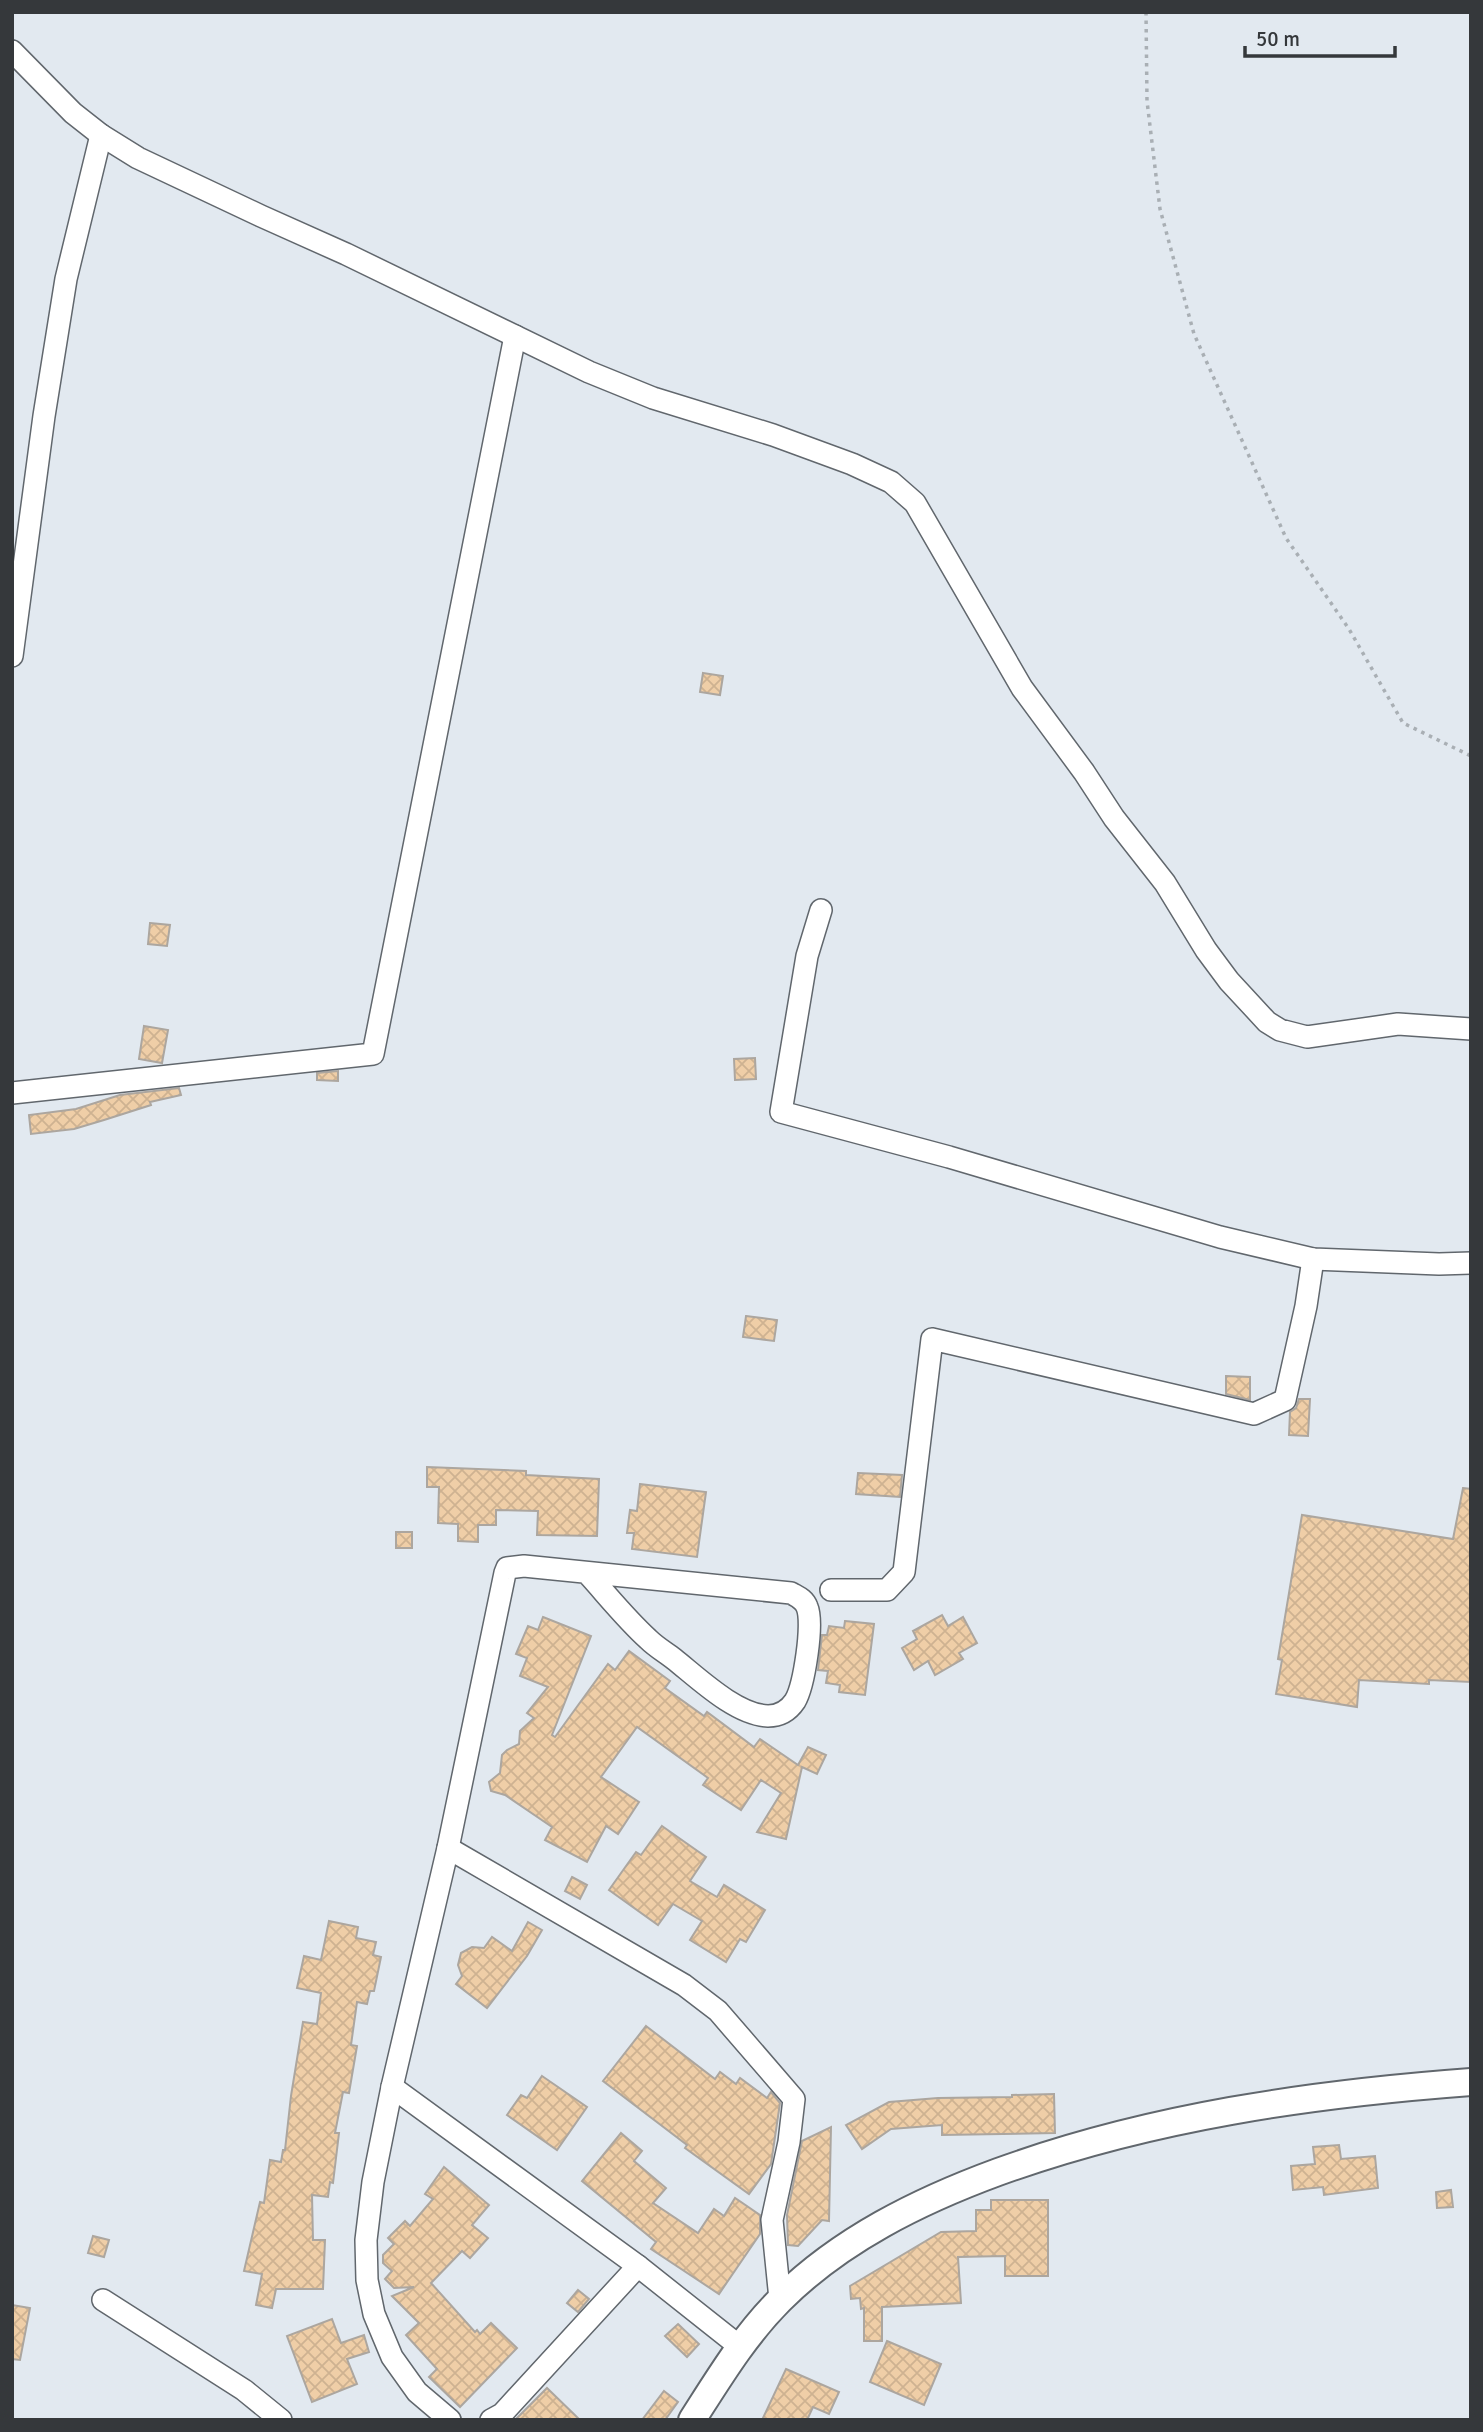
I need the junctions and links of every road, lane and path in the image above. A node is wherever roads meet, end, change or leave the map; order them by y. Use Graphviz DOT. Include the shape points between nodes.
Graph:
graph roads {
  1 [pos="1146,12"];
  2 [pos="12,51"];
  3 [pos="101,135"];
  4 [pos="515,336"];
  5 [pos="12,656"];
  6 [pos="1471,756"];
  7 [pos="821,910"];
  8 [pos="1471,1029"];
  9 [pos="12,1093"];
  10 [pos="1313,1259"];
  11 [pos="1471,1263"];
  12 [pos="587,1573"];
  13 [pos="831,1590"];
  14 [pos="448,1848"];
  15 [pos="1471,2082"];
  16 [pos="392,2087"];
  17 [pos="638,2266"];
  18 [pos="780,2299"];
  19 [pos="103,2300"];
  20 [pos="739,2347"];
  21 [pos="281,2420"];
  22 [pos="450,2420"];
  23 [pos="491,2420"];
  24 [pos="692,2420"];
  1 -- 6 [label="path" via="1147,101 1160,209 1195,334 1286,538 1349,629 1403,723"];
  2 -- 3 [label="street"];
  3 -- 4 [label="street" via="138,158"];
  3 -- 5 [label="street" via="66,279"];
  4 -- 8 [label="street" via="653,398 852,464 903,492 920,511 1022,688 1165,883 1228,981 1267,1022 1307,1037 1398,1024"];
  4 -- 9 [label="street" via="373,1054"];
  7 -- 10 [label="street" via="807,956 781,1112 1220,1237"];
  10 -- 11 [label="street"];
  10 -- 13 [label="street" via="1285,1400 1255,1414 932,1339 904,1572 887,1590"];
  12 -- 12 [label="street" via="649,1640 726,1699 766,1716 788,1709 796,1699 809,1623 802,1599 782,1590"];
  12 -- 14 [label="street" via="518,1565 507,1568"];
  14 -- 16 [label="street"];
  14 -- 18 [label="street" via="684,1985 718,2011 794,2099 772,2220"];
  15 -- 18 [label="main road" via="1249,2107 1168,2122 1045,2155 950,2189 867,2232"];
  16 -- 17 [label="street"];
  16 -- 22 [label="street" via="373,2182 366,2280 374,2314 393,2357 417,2392"];
  17 -- 20 [label="street"];
  17 -- 23 [label="street" via="502,2414"];
  18 -- 20 [label="main road"];
  19 -- 21 [label="street" via="244,2390"];
  20 -- 24 [label="main road"];
}
